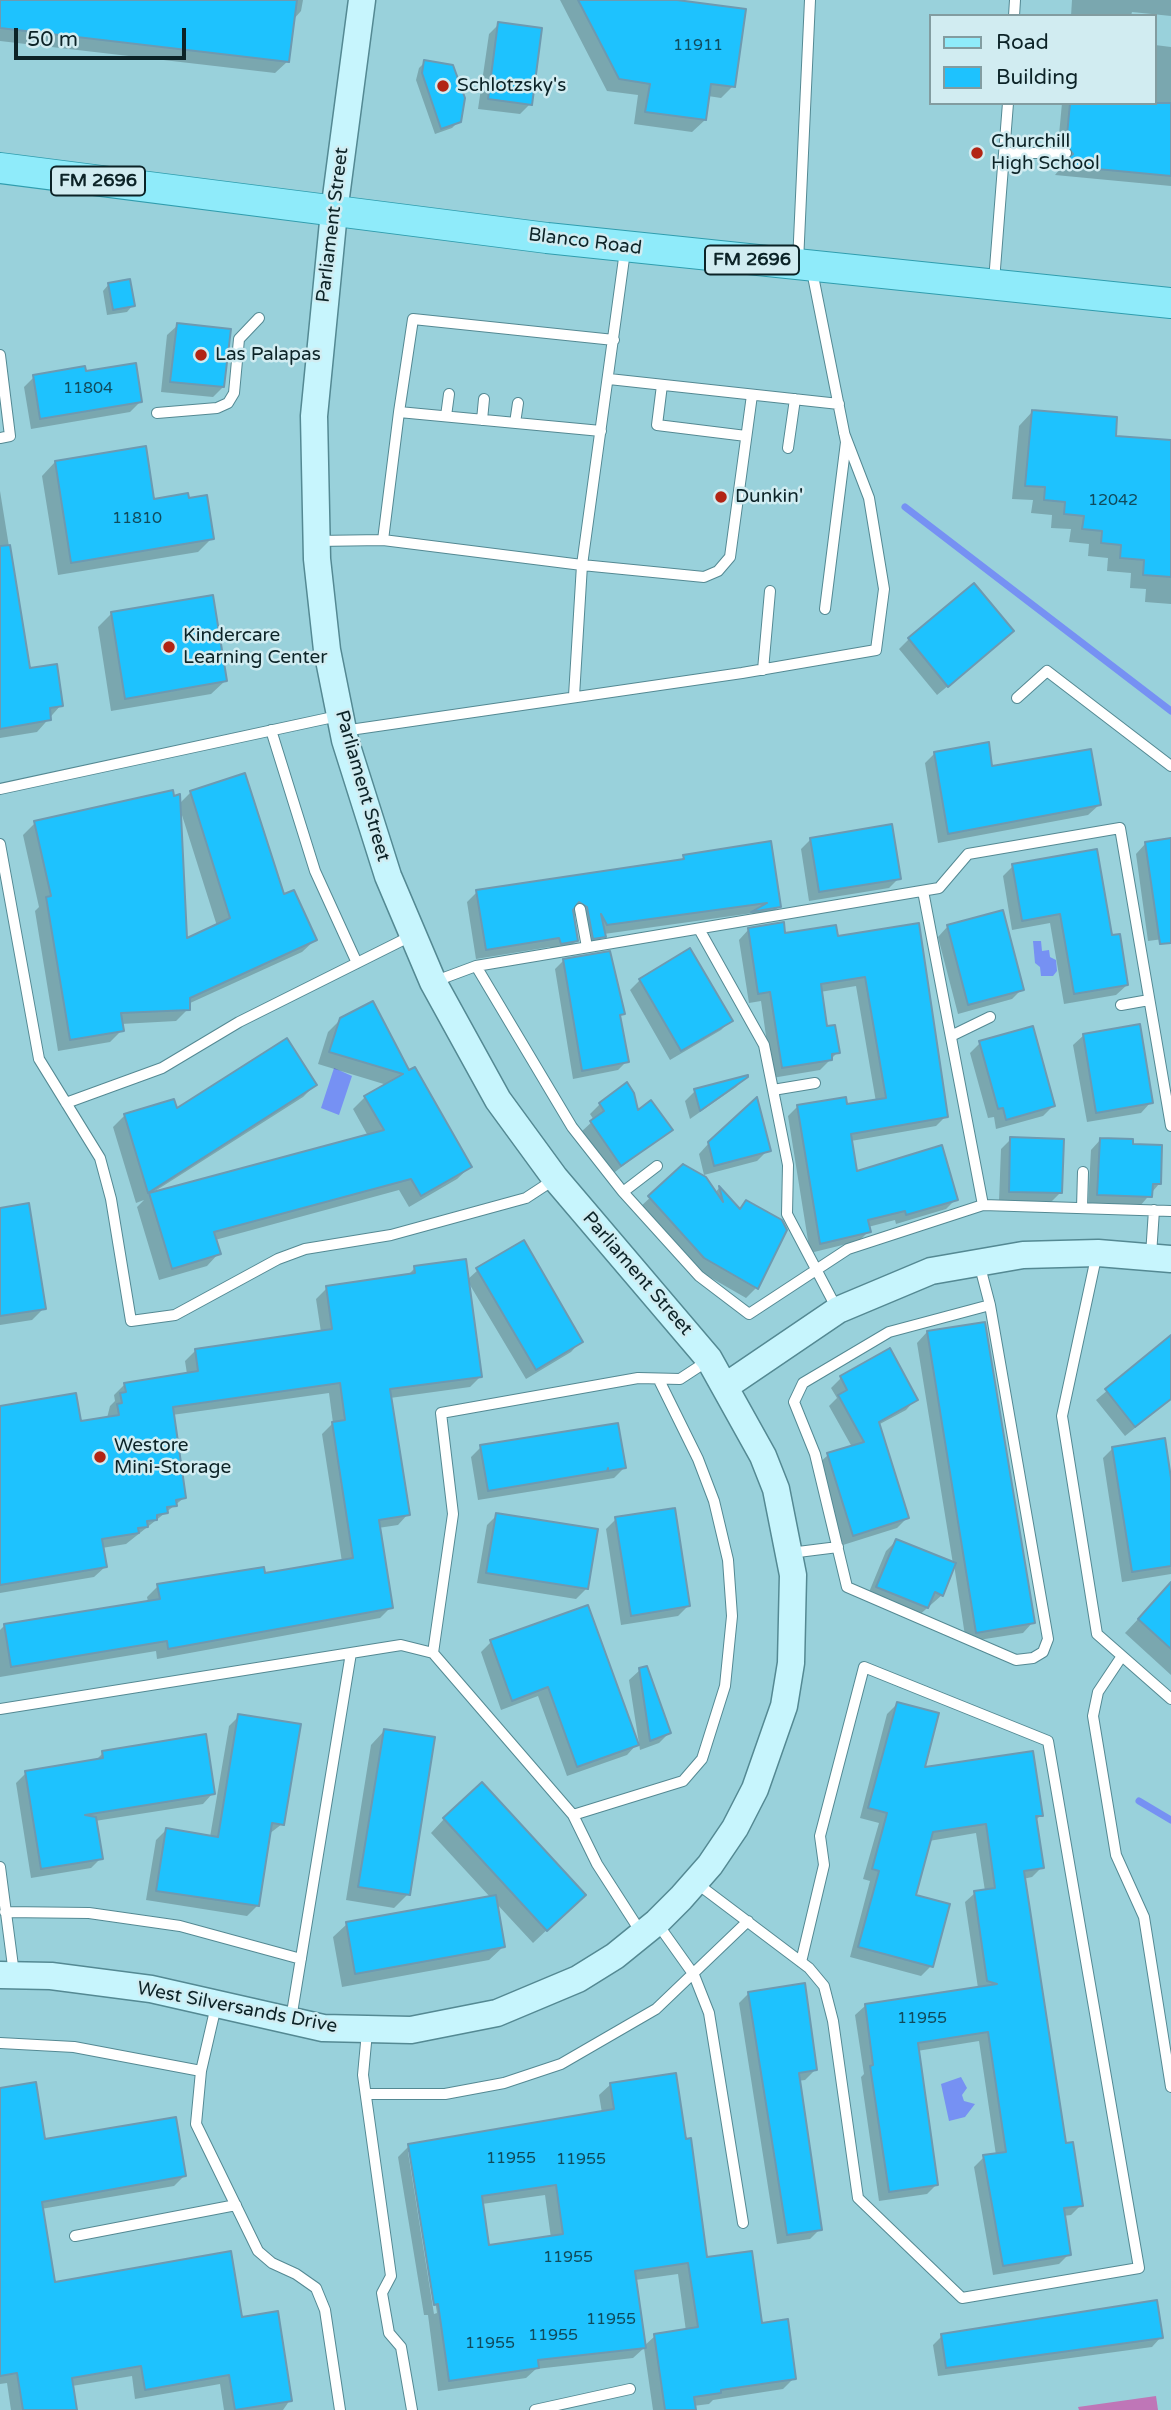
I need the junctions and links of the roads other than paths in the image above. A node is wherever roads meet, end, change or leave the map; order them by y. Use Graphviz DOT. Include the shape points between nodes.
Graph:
graph roads {
  1 [pos="362,0"];
  2 [pos="810,0"];
  3 [pos="1007,105"];
  4 [pos="1004,153"];
  5 [pos="1066,153"];
  6 [pos="0,168"];
  7 [pos="334,212"];
  8 [pos="625,247"];
  9 [pos="805,266"];
  10 [pos="993,285"];
  11 [pos="1171,303"];
  12 [pos="259,318"];
  13 [pos="614,341"];
  14 [pos="0,355"];
  15 [pos="609,379"];
  16 [pos="662,385"];
  17 [pos="449,394"];
  18 [pos="752,395"];
  19 [pos="484,399"];
  20 [pos="795,400"];
  21 [pos="518,403"];
  22 [pos="839,404"];
  23 [pos="399,412"];
  24 [pos="157,413"];
  25 [pos="446,416"];
  26 [pos="482,420"];
  27 [pos="515,423"];
  28 [pos="601,431"];
  29 [pos="844,433"];
  30 [pos="746,436"];
  31 [pos="0,438"];
  32 [pos="788,448"];
  33 [pos="383,540"];
  34 [pos="316,541"];
  35 [pos="582,565"];
  36 [pos="770,591"];
  37 [pos="825,609"];
  38 [pos="763,670"];
  39 [pos="574,696"];
  40 [pos="1017,698"];
  41 [pos="342,723"];
  42 [pos="271,730"];
  43 [pos="1171,766"];
  44 [pos="0,789"];
  45 [pos="0,844"];
  46 [pos="923,891"];
  47 [pos="580,909"];
  48 [pos="699,929"];
  49 [pos="413,935"];
  50 [pos="587,947"];
  51 [pos="357,963"];
  52 [pos="476,966"];
  53 [pos="433,982"];
  54 [pos="1149,1000"];
  55 [pos="1121,1005"];
  56 [pos="990,1017"];
  57 [pos="951,1035"];
  58 [pos="815,1083"];
  59 [pos="773,1090"];
  60 [pos="66,1103"];
  61 [pos="1171,1126"];
  62 [pos="657,1166"];
  63 [pos="1083,1172"];
  64 [pos="555,1178"];
  65 [pos="622,1192"];
  66 [pos="983,1205"];
  67 [pos="1082,1208"];
  68 [pos="1154,1210"];
  69 [pos="1171,1211"];
  70 [pos="1098,1253"];
  71 [pos="1161,1258"];
  72 [pos="979,1262"];
  73 [pos="816,1270"];
  74 [pos="989,1304"];
  75 [pos="838,1310"];
  76 [pos="709,1359"];
  77 [pos="659,1380"];
  78 [pos="726,1386"];
  79 [pos="838,1547"];
  80 [pos="790,1553"];
  81 [pos="351,1653"];
  82 [pos="433,1653"];
  83 [pos="1122,1656"];
  84 [pos="1171,1699"];
  85 [pos="0,1709"];
  86 [pos="573,1815"];
  87 [pos="0,1867"];
  88 [pos="695,1882"];
  89 [pos="5,1912"];
  90 [pos="748,1921"];
  91 [pos="650,1928"];
  92 [pos="301,1959"];
  93 [pos="801,1962"];
  94 [pos="7,1975"];
  95 [pos="694,1975"];
  96 [pos="216,2005"];
  97 [pos="291,2023"];
  98 [pos="367,2031"];
  99 [pos="0,2043"];
  100 [pos="201,2071"];
  101 [pos="1171,2087"];
  102 [pos="366,2094"];
  103 [pos="236,2205"];
  104 [pos="743,2223"];
  105 [pos="75,2236"];
  106 [pos="630,2389"];
  107 [pos="340,2410"];
  108 [pos="412,2410"];
  109 [pos="535,2410"];
  1 -- 7 [label="street, Parliament Street"];
  2 -- 9 [label="lane"];
  3 -- 4 [label="lane"];
  4 -- 5 [label="lane"];
  4 -- 10 [label="lane"];
  6 -- 7 [label="main road, Blanco Road / FM 2696"];
  7 -- 8 [label="main road, Blanco Road / FM 2696"];
  7 -- 34 [label="street, Parliament Street" via="314,416"];
  8 -- 9 [label="main road, Blanco Road / FM 2696"];
  8 -- 13 [label="lane"];
  9 -- 10 [label="main road, Blanco Road / FM 2696"];
  9 -- 22 [label="lane"];
  10 -- 11 [label="main road, Blanco Road / FM 2696"];
  12 -- 24 [label="lane" via="239,339 234,393 228,403"];
  13 -- 15 [label="lane"];
  13 -- 23 [label="lane" via="528,337 412,319"];
  14 -- 31 [label="lane" via="10,436"];
  15 -- 16 [label="lane"];
  15 -- 28 [label="lane"];
  16 -- 18 [label="lane"];
  16 -- 30 [label="lane" via="657,425"];
  17 -- 25 [label="lane"];
  18 -- 20 [label="lane"];
  18 -- 30 [label="lane"];
  19 -- 26 [label="lane"];
  20 -- 22 [label="lane"];
  20 -- 32 [label="lane"];
  21 -- 27 [label="lane"];
  22 -- 29 [label="lane"];
  23 -- 25 [label="lane"];
  23 -- 33 [label="lane"];
  25 -- 26 [label="lane"];
  26 -- 27 [label="lane"];
  27 -- 28 [label="lane"];
  28 -- 35 [label="lane"];
  29 -- 37 [label="lane"];
  29 -- 38 [label="lane" via="869,498 884,589 876,650"];
  30 -- 35 [label="lane" via="730,557 718,571 704,577"];
  33 -- 34 [label="lane"];
  33 -- 35 [label="lane"];
  34 -- 41 [label="street, Parliament Street" via="327,650"];
  35 -- 39 [label="lane"];
  36 -- 38 [label="lane"];
  38 -- 39 [label="lane"];
  39 -- 41 [label="lane"];
  40 -- 43 [label="lane" via="1048,671"];
  41 -- 42 [label="lane" via="306,723"];
  41 -- 49 [label="street, Parliament Street" via="388,876"];
  42 -- 44 [label="lane"];
  42 -- 51 [label="lane" via="315,871"];
  45 -- 60 [label="lane" via="39,1059"];
  46 -- 48 [label="lane"];
  46 -- 54 [label="lane" via="939,888 968,854 1120,828"];
  46 -- 57 [label="lane"];
  47 -- 50 [label="lane"];
  48 -- 50 [label="lane"];
  48 -- 59 [label="lane" via="764,1045"];
  49 -- 51 [label="lane"];
  49 -- 53 [label="street, Parliament Street"];
  50 -- 52 [label="lane"];
  51 -- 60 [label="lane" via="239,1022 162,1068"];
  52 -- 53 [label="lane"];
  52 -- 65 [label="lane" via="572,1127"];
  53 -- 64 [label="street, Parliament Street" via="498,1100"];
  54 -- 55 [label="lane"];
  54 -- 61 [label="lane"];
  56 -- 57 [label="lane"];
  57 -- 66 [label="lane"];
  58 -- 59 [label="lane"];
  59 -- 73 [label="lane" via="789,1165 787,1214"];
  60 -- 64 [label="lane" via="100,1158 131,1321 175,1315 305,1249 391,1235 526,1198"];
  62 -- 65 [label="lane"];
  63 -- 67 [label="lane"];
  64 -- 76 [label="street, Parliament Street"];
  65 -- 73 [label="lane" via="699,1276 749,1314"];
  66 -- 67 [label="lane"];
  66 -- 73 [label="lane" via="848,1249"];
  67 -- 68 [label="lane"];
  68 -- 69 [label="lane"];
  68 -- 71 [label="lane"];
  70 -- 71 [label="street"];
  70 -- 72 [label="street" via="1023,1255"];
  70 -- 83 [label="lane" via="1062,1416 1097,1634"];
  72 -- 74 [label="lane"];
  72 -- 75 [label="street" via="932,1271"];
  73 -- 75 [label="lane"];
  74 -- 79 [label="lane" via="889,1332 803,1383 794,1402 815,1454"];
  74 -- 79 [label="lane" via="1048,1639 1043,1652 1016,1660 847,1587"];
  75 -- 78 [label="street"];
  76 -- 77 [label="lane" via="680,1379"];
  76 -- 78 [label="street, Parliament Street"];
  77 -- 82 [label="lane" via="638,1378 441,1413 453,1514"];
  77 -- 86 [label="lane" via="698,1459 728,1560 732,1616 725,1686 702,1759 683,1781"];
  78 -- 80 [label="street, West Silversands Drive" via="776,1489"];
  79 -- 80 [label="lane"];
  80 -- 88 [label="street, West Silversands Drive" via="791,1663 772,1748 735,1828"];
  81 -- 82 [label="lane" via="401,1646"];
  81 -- 85 [label="lane"];
  81 -- 92 [label="lane"];
  82 -- 86 [label="lane"];
  83 -- 84 [label="lane"];
  83 -- 101 [label="lane" via="1098,1692 1093,1716 1116,1855 1144,1917"];
  86 -- 91 [label="lane" via="597,1864"];
  87 -- 89 [label="lane"];
  88 -- 90 [label="lane"];
  88 -- 91 [label="street, West Silversands Drive"];
  89 -- 92 [label="lane" via="89,1913 180,1926"];
  89 -- 94 [label="lane"];
  90 -- 93 [label="lane"];
  90 -- 95 [label="lane"];
  91 -- 95 [label="lane"];
  91 -- 98 [label="street, West Silversands Drive" via="578,1979 497,2013 422,2028"];
  92 -- 97 [label="lane"];
  93 -- 93 [label="lane" via="824,1986 833,2021 858,2198 962,2298 1139,2267 1048,1741 864,1667 820,1836 824,1865"];
  94 -- 96 [label="street, West Silversands Drive" via="151,1989"];
  95 -- 102 [label="lane" via="656,2009 561,2064 504,2083 445,2094"];
  95 -- 104 [label="lane" via="709,2013"];
  96 -- 97 [label="street, West Silversands Drive"];
  96 -- 100 [label="lane"];
  97 -- 98 [label="street, West Silversands Drive"];
  98 -- 102 [label="lane"];
  99 -- 100 [label="lane" via="74,2048"];
  100 -- 103 [label="lane" via="196,2124"];
  102 -- 108 [label="lane" via="391,2276 382,2293 389,2333 401,2347"];
  103 -- 105 [label="lane"];
  103 -- 107 [label="lane" via="258,2251 316,2288 325,2310"];
  106 -- 109 [label="lane"];
}
